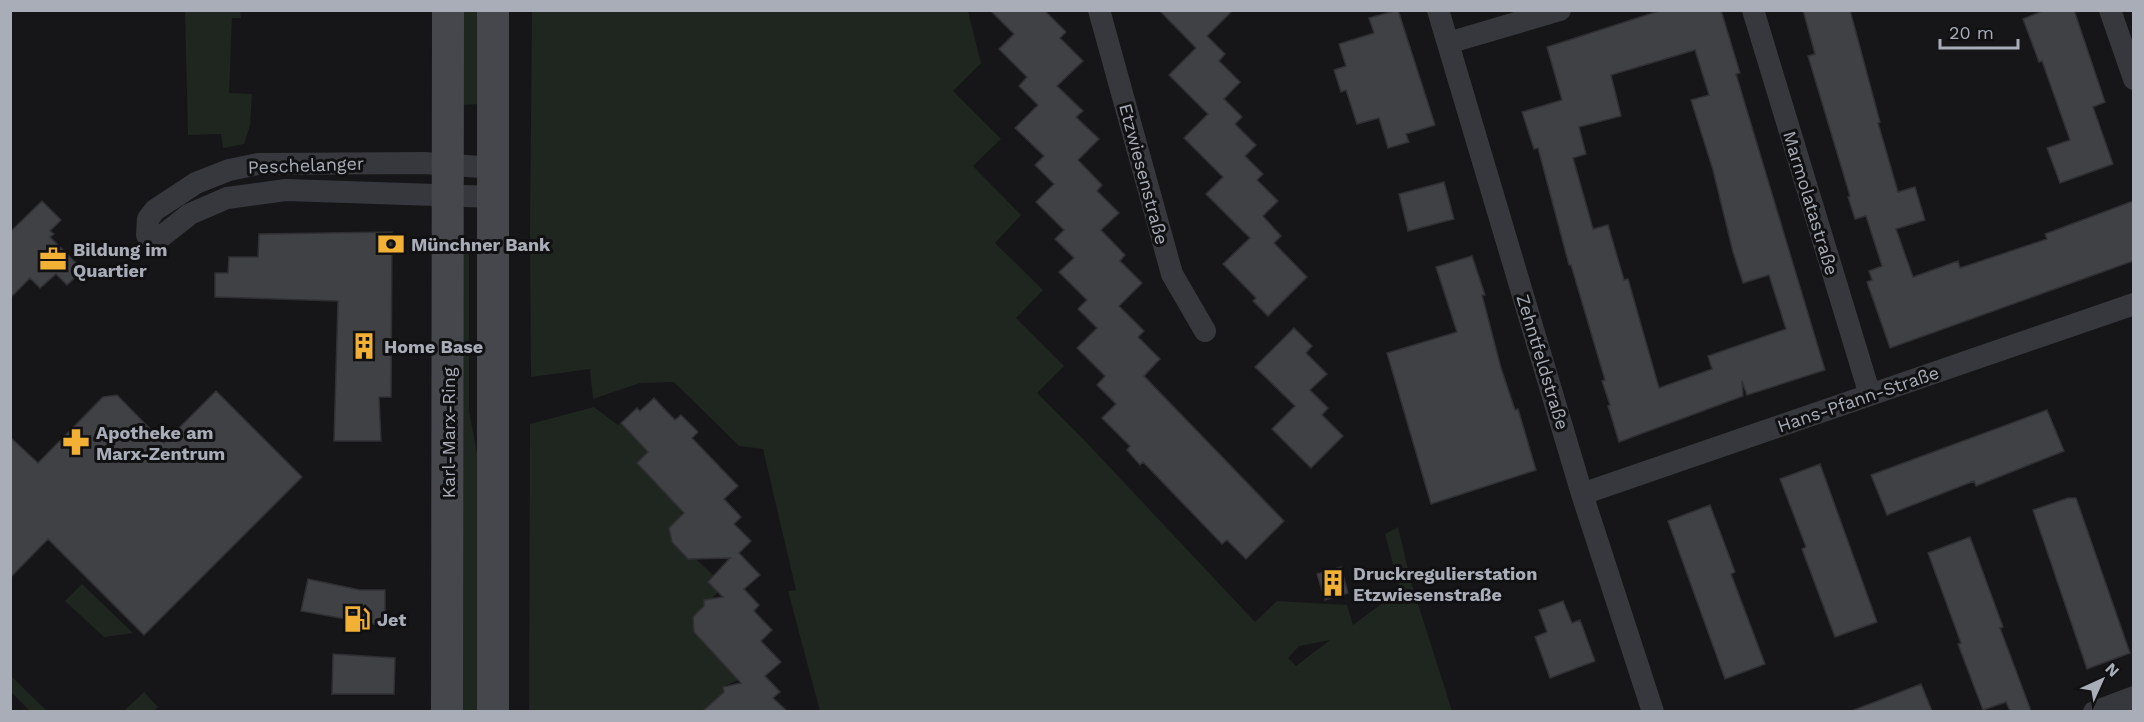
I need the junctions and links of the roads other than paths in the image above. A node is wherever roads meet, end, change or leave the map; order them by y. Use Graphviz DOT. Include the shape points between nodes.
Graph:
graph roads {
  1 [pos="448,10"];
  2 [pos="493,10"];
  3 [pos="1099,10"];
  4 [pos="1438,10"];
  5 [pos="1560,10"];
  6 [pos="1753,10"];
  7 [pos="2110,10"];
  8 [pos="1448,43"];
  9 [pos="2133,79"];
  10 [pos="449,164"];
  11 [pos="495,182"];
  12 [pos="449,195"];
  13 [pos="2133,304"];
  14 [pos="1205,331"];
  15 [pos="1870,395"];
  16 [pos="1582,494"];
  17 [pos="2133,697"];
  18 [pos="447,711"];
  19 [pos="493,711"];
  20 [pos="1653,711"];
  21 [pos="2094,711"];
  1 -- 10 [label="main road, Karl-Marx-Ring"];
  2 -- 11 [label="main road"];
  3 -- 14 [label="street, Etzwiesenstraße" via="1172,274"];
  4 -- 8 [label="street, Zehntfeldstraße"];
  5 -- 8 [label="street"];
  6 -- 15 [label="street, Marmolatastraße"];
  7 -- 9 [label="street"];
  8 -- 16 [label="street, Zehntfeldstraße"];
  10 -- 11 [label="street, Peschelanger"];
  10 -- 12 [label="main road, Karl-Marx-Ring"];
  10 -- 12 [label="street, Peschelanger" via="258,164 229,170 196,183 155,210 148,219 147,235 162,236 190,214 227,198 286,190"];
  11 -- 12 [label="street, Peschelanger"];
  11 -- 19 [label="main road"];
  12 -- 18 [label="main road, Karl-Marx-Ring"];
  13 -- 15 [label="street, Hans-Pfann-Straße"];
  15 -- 16 [label="street, Hans-Pfann-Straße"];
  16 -- 20 [label="street, Zehntfeldstraße"];
  17 -- 21 [label="street"];
}
